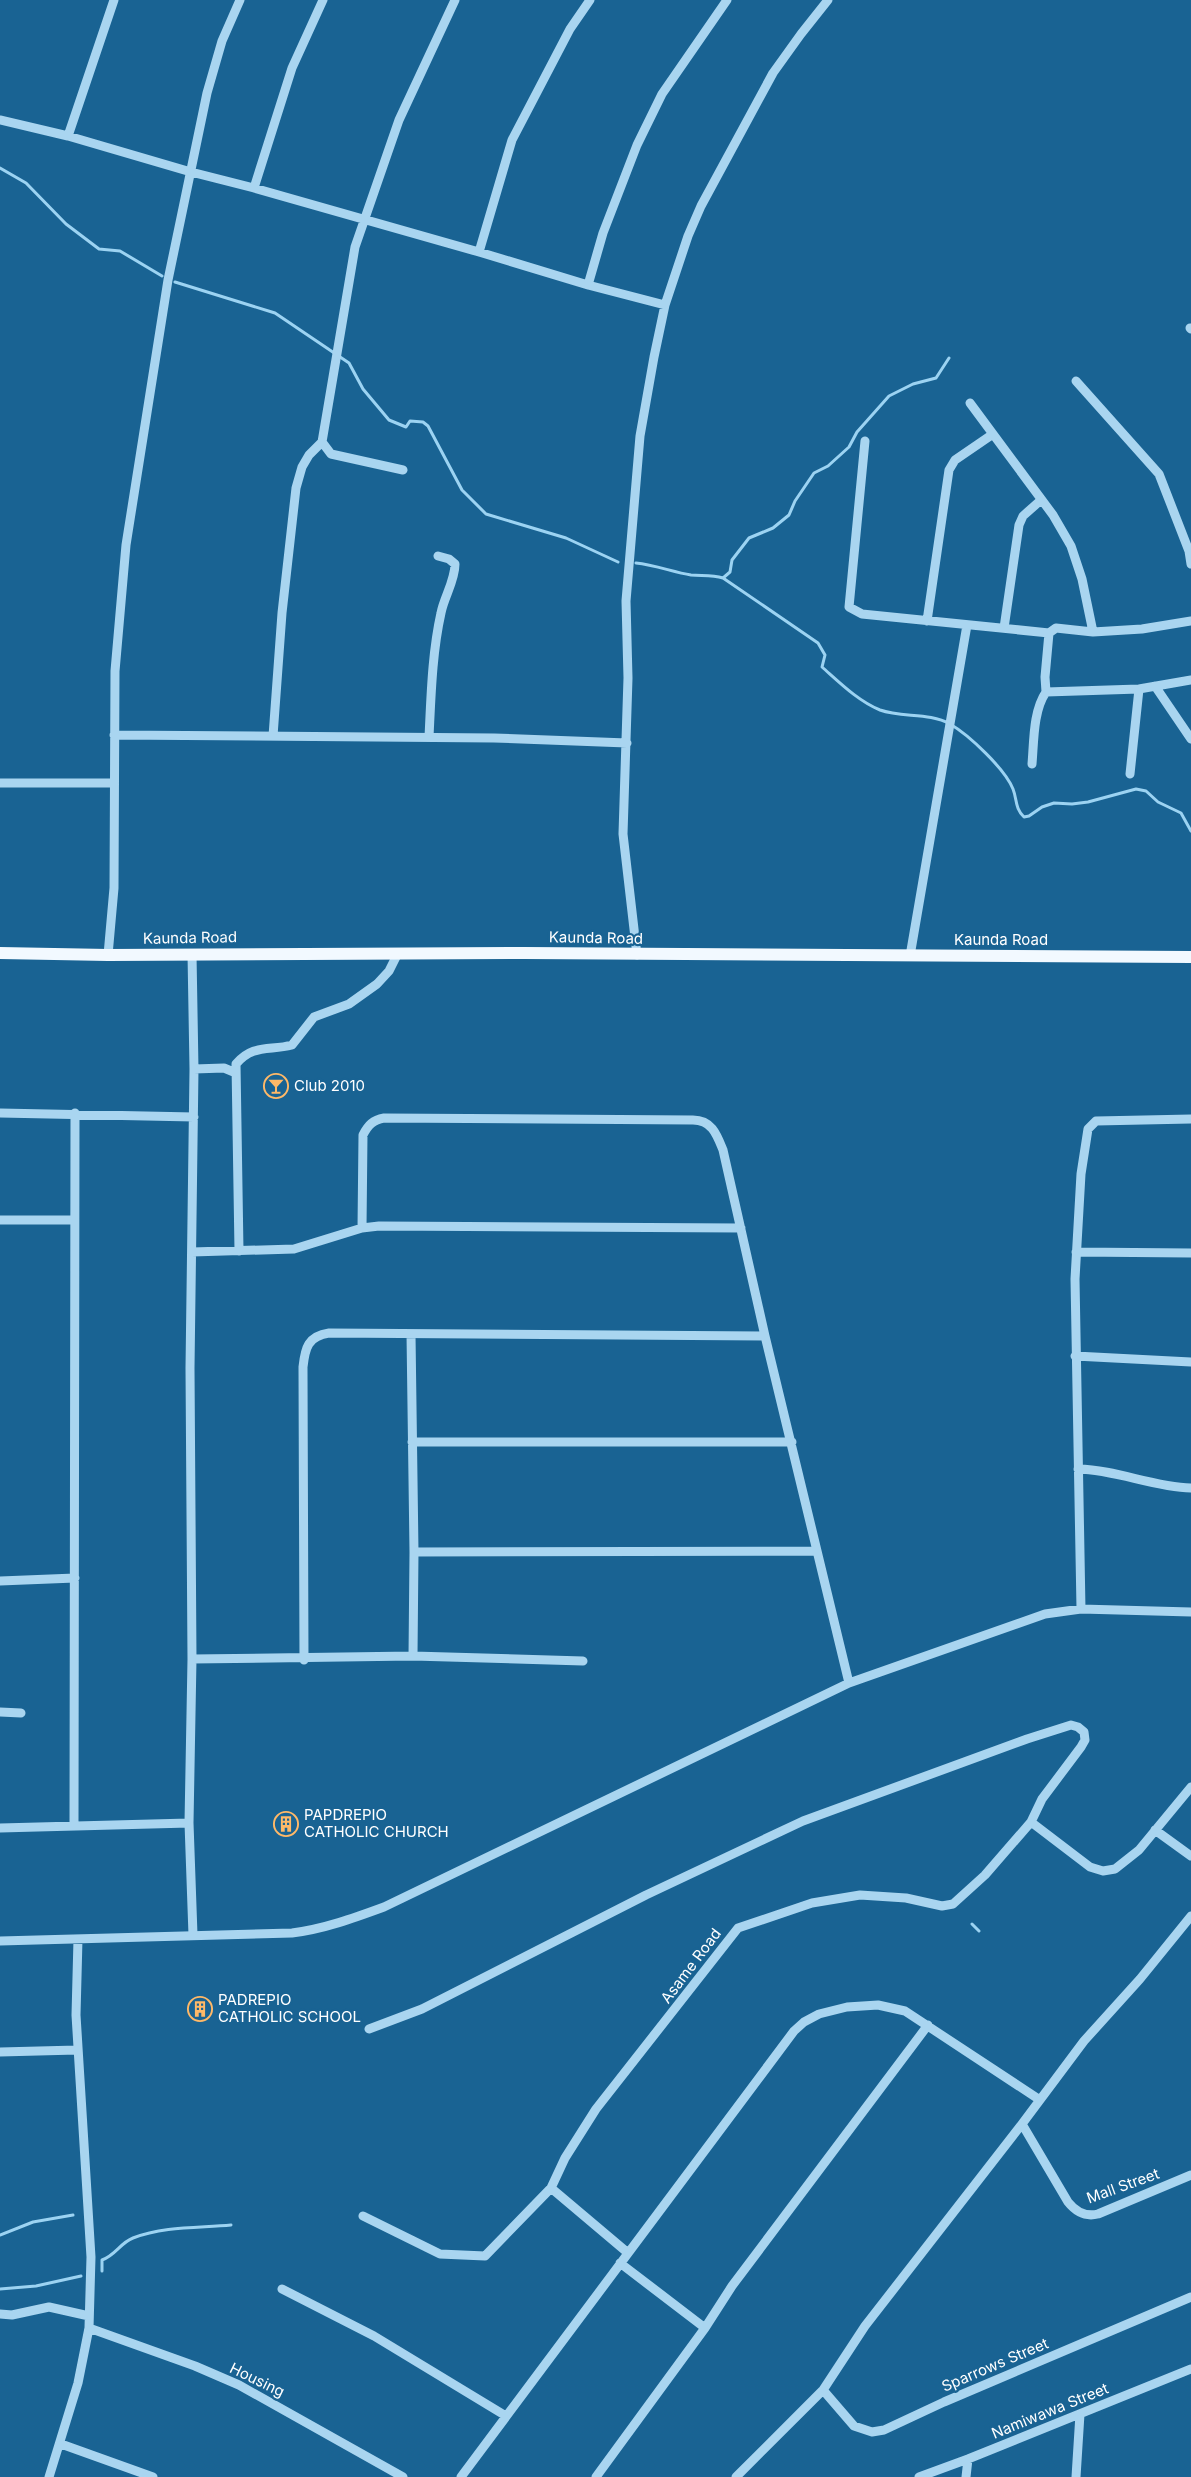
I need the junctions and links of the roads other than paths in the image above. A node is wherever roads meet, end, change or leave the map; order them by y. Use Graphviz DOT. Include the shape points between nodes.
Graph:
graph roads {
  1 [pos="114,0"];
  2 [pos="240,0"];
  3 [pos="323,0"];
  4 [pos="455,0"];
  5 [pos="590,0"];
  6 [pos="727,0"];
  7 [pos="828,0"];
  8 [pos="0,120"];
  9 [pos="68,136"];
  10 [pos="191,172"];
  11 [pos="254,188"];
  12 [pos="365,219"];
  13 [pos="479,252"];
  14 [pos="588,286"];
  15 [pos="665,305"];
  16 [pos="1076,382"];
  17 [pos="970,403"];
  18 [pos="993,434"];
  19 [pos="866,441"];
  20 [pos="322,442"];
  21 [pos="403,470"];
  22 [pos="1041,500"];
  23 [pos="438,556"];
  24 [pos="1191,564"];
  25 [pos="927,621"];
  26 [pos="1191,621"];
  27 [pos="967,625"];
  28 [pos="1004,628"];
  29 [pos="1093,632"];
  30 [pos="1049,633"];
  31 [pos="1191,680"];
  32 [pos="1155,686"];
  33 [pos="1139,689"];
  34 [pos="1046,692"];
  35 [pos="114,735"];
  36 [pos="273,736"];
  37 [pos="429,737"];
  38 [pos="1191,739"];
  39 [pos="627,743"];
  40 [pos="1032,764"];
  41 [pos="1130,774"];
  42 [pos="0,783"];
  43 [pos="113,784"];
  44 [pos="0,953"];
  45 [pos="398,953"];
  46 [pos="192,954"];
  47 [pos="108,955"];
  48 [pos="637,955"];
  49 [pos="910,956"];
  50 [pos="1191,957"];
  51 [pos="194,1070"];
  52 [pos="236,1074"];
  53 [pos="0,1113"];
  54 [pos="75,1113"];
  55 [pos="194,1117"];
  56 [pos="1191,1119"];
  57 [pos="0,1220"];
  58 [pos="74,1220"];
  59 [pos="362,1228"];
  60 [pos="741,1228"];
  61 [pos="239,1251"];
  62 [pos="192,1252"];
  63 [pos="1076,1252"];
  64 [pos="1191,1253"];
  65 [pos="411,1334"];
  66 [pos="765,1336"];
  67 [pos="1075,1356"];
  68 [pos="1191,1362"];
  69 [pos="412,1442"];
  70 [pos="792,1442"];
  71 [pos="1078,1469"];
  72 [pos="1191,1488"];
  73 [pos="817,1551"];
  74 [pos="414,1552"];
  75 [pos="75,1578"];
  76 [pos="0,1581"];
  77 [pos="1081,1609"];
  78 [pos="1191,1612"];
  79 [pos="413,1656"];
  80 [pos="192,1660"];
  81 [pos="304,1660"];
  82 [pos="583,1661"];
  83 [pos="849,1683"];
  84 [pos="0,1712"];
  85 [pos="21,1713"];
  86 [pos="1191,1787"];
  87 [pos="1032,1822"];
  88 [pos="189,1823"];
  89 [pos="74,1826"];
  90 [pos="0,1828"];
  91 [pos="1155,1830"];
  92 [pos="1191,1856"];
  93 [pos="1191,1916"];
  94 [pos="193,1935"];
  95 [pos="78,1939"];
  96 [pos="0,1941"];
  97 [pos="928,2025"];
  98 [pos="369,2029"];
  99 [pos="77,2050"];
  100 [pos="0,2052"];
  101 [pos="1040,2100"];
  102 [pos="1022,2124"];
  103 [pos="1191,2175"];
  104 [pos="551,2188"];
  105 [pos="363,2216"];
  106 [pos="628,2253"];
  107 [pos="620,2263"];
  108 [pos="282,2288"];
  109 [pos="1191,2297"];
  110 [pos="0,2314"];
  111 [pos="89,2316"];
  112 [pos="88,2328"];
  113 [pos="705,2328"];
  114 [pos="1191,2369"];
  115 [pos="824,2390"];
  116 [pos="1080,2414"];
  117 [pos="506,2416"];
  118 [pos="61,2444"];
  119 [pos="968,2459"];
  120 [pos="49,2477"];
  121 [pos="153,2477"];
  122 [pos="403,2477"];
  123 [pos="461,2477"];
  124 [pos="596,2477"];
  125 [pos="736,2477"];
  126 [pos="919,2477"];
  127 [pos="966,2477"];
  128 [pos="1076,2477"];
  1 -- 9 [label="street"];
  2 -- 10 [label="street" via="222,41 212,75"];
  3 -- 11 [label="street" via="292,68"];
  4 -- 12 [label="street" via="400,120"];
  5 -- 13 [label="street" via="570,29 512,140"];
  6 -- 14 [label="street" via="662,94 637,145 603,233"];
  7 -- 15 [label="street" via="774,74 733,144 688,236"];
  8 -- 9 [label="street"];
  9 -- 10 [label="street"];
  10 -- 11 [label="street"];
  10 -- 35 [label="street" via="168,280 128,526 117,638"];
  11 -- 12 [label="street"];
  12 -- 13 [label="street"];
  12 -- 20 [label="street" via="355,247"];
  13 -- 14 [label="street"];
  14 -- 15 [label="street"];
  15 -- 39 [label="street" via="640,436 626,601"];
  16 -- 24 [label="street" via="1159,474"];
  17 -- 18 [label="street"];
  18 -- 22 [label="street"];
  18 -- 25 [label="street" via="955,460 949,470"];
  19 -- 25 [label="street" via="849,607 862,614"];
  20 -- 21 [label="street" via="331,454"];
  20 -- 36 [label="street" via="302,467 296,488"];
  22 -- 28 [label="street" via="1022,516 1019,525"];
  22 -- 29 [label="street" via="1070,546 1082,579"];
  23 -- 37 [label="street" via="455,564 455,572 441,611"];
  25 -- 27 [label="street"];
  26 -- 29 [label="street"];
  27 -- 28 [label="street"];
  27 -- 49 [label="street"];
  28 -- 30 [label="street"];
  29 -- 30 [label="street" via="1056,628"];
  30 -- 34 [label="street" via="1044,677"];
  31 -- 32 [label="street"];
  32 -- 33 [label="street"];
  32 -- 38 [label="street"];
  33 -- 34 [label="street"];
  33 -- 41 [label="street"];
  34 -- 40 [label="street" via="1036,720"];
  35 -- 36 [label="street"];
  35 -- 43 [label="street"];
  36 -- 37 [label="street"];
  37 -- 39 [label="street"];
  39 -- 48 [label="street" via="623,834"];
  42 -- 43 [label="street"];
  43 -- 47 [label="street" via="114,888"];
  44 -- 47 [label="main road, Kaunda Road"];
  45 -- 46 [label="main road, Kaunda Road"];
  45 -- 48 [label="main road, Kaunda Road"];
  45 -- 52 [label="street" via="389,971 377,984 349,1004 314,1017 292,1045 252,1050 243,1055 236,1064"];
  46 -- 47 [label="main road, Kaunda Road"];
  46 -- 51 [label="street"];
  48 -- 49 [label="main road, Kaunda Road"];
  49 -- 50 [label="main road, Kaunda Road"];
  51 -- 52 [label="street" via="224,1068"];
  51 -- 55 [label="street"];
  52 -- 61 [label="street"];
  53 -- 54 [label="street"];
  54 -- 55 [label="street"];
  54 -- 58 [label="street"];
  55 -- 62 [label="street"];
  56 -- 63 [label="street" via="1096,1121 1088,1129 1081,1174"];
  57 -- 58 [label="street"];
  58 -- 75 [label="street"];
  59 -- 60 [label="street"];
  59 -- 60 [label="street" via="363,1135 367,1126 384,1118 705,1122 724,1150"];
  59 -- 61 [label="street" via="294,1249"];
  60 -- 66 [label="street"];
  61 -- 62 [label="street"];
  62 -- 80 [label="street"];
  63 -- 64 [label="street"];
  63 -- 67 [label="street"];
  65 -- 66 [label="street"];
  65 -- 69 [label="street"];
  65 -- 81 [label="street" via="318,1334 310,1340 304,1352"];
  66 -- 70 [label="street"];
  67 -- 68 [label="street"];
  67 -- 71 [label="street"];
  69 -- 70 [label="street"];
  69 -- 74 [label="street"];
  70 -- 73 [label="street"];
  71 -- 72 [label="street" via="1108,1471"];
  71 -- 77 [label="street"];
  73 -- 74 [label="street"];
  73 -- 83 [label="street"];
  74 -- 79 [label="street"];
  75 -- 76 [label="street"];
  75 -- 89 [label="street"];
  77 -- 78 [label="street"];
  77 -- 83 [label="street" via="1046,1614"];
  79 -- 81 [label="street"];
  79 -- 82 [label="street"];
  80 -- 81 [label="street"];
  80 -- 88 [label="street"];
  83 -- 94 [label="street" via="384,1907 348,1921 309,1931"];
  84 -- 85 [label="street"];
  86 -- 91 [label="street"];
  87 -- 91 [label="street" via="1090,1867 1102,1871 1115,1868 1132,1857"];
  87 -- 98 [label="street" via="1042,1800 1082,1747 1084,1732 1078,1727 1071,1726 1027,1739 803,1822 646,1895 422,2009"];
  87 -- 104 [label="street, Asame Road" via="953,1904 942,1906 906,1898 860,1895 812,1903 738,1928 596,2110 565,2158"];
  88 -- 89 [label="street"];
  88 -- 94 [label="street"];
  89 -- 90 [label="street"];
  91 -- 92 [label="street"];
  93 -- 101 [label="street" via="1084,2042"];
  94 -- 95 [label="street"];
  95 -- 96 [label="street"];
  95 -- 99 [label="street"];
  97 -- 101 [label="street"];
  97 -- 106 [label="street" via="905,2011 865,2004 833,2010 804,2022"];
  97 -- 113 [label="street" via="732,2286"];
  99 -- 100 [label="street"];
  99 -- 111 [label="street" via="90,2248"];
  101 -- 102 [label="street"];
  102 -- 103 [label="street, Mall Street" via="1068,2202 1087,2215 1098,2214"];
  102 -- 115 [label="street" via="865,2326"];
  104 -- 105 [label="street" via="485,2256 440,2254"];
  104 -- 106 [label="street"];
  106 -- 107 [label="street"];
  107 -- 113 [label="street"];
  107 -- 117 [label="street"];
  108 -- 117 [label="street" via="374,2336"];
  109 -- 115 [label="street, Sparrows Street" via="884,2430 872,2432 854,2426"];
  110 -- 111 [label="street" via="12,2315 49,2307"];
  111 -- 112 [label="street"];
  112 -- 118 [label="street" via="78,2383"];
  112 -- 122 [label="street, Housing" via="239,2385"];
  113 -- 124 [label="street"];
  114 -- 116 [label="street, Namiwawa Street"];
  115 -- 125 [label="street"];
  116 -- 119 [label="street, Namiwawa Street"];
  116 -- 128 [label="street"];
  117 -- 123 [label="street"];
  118 -- 120 [label="street"];
  118 -- 121 [label="street"];
  119 -- 126 [label="street, Namiwawa Street"];
  119 -- 127 [label="street"];
}
